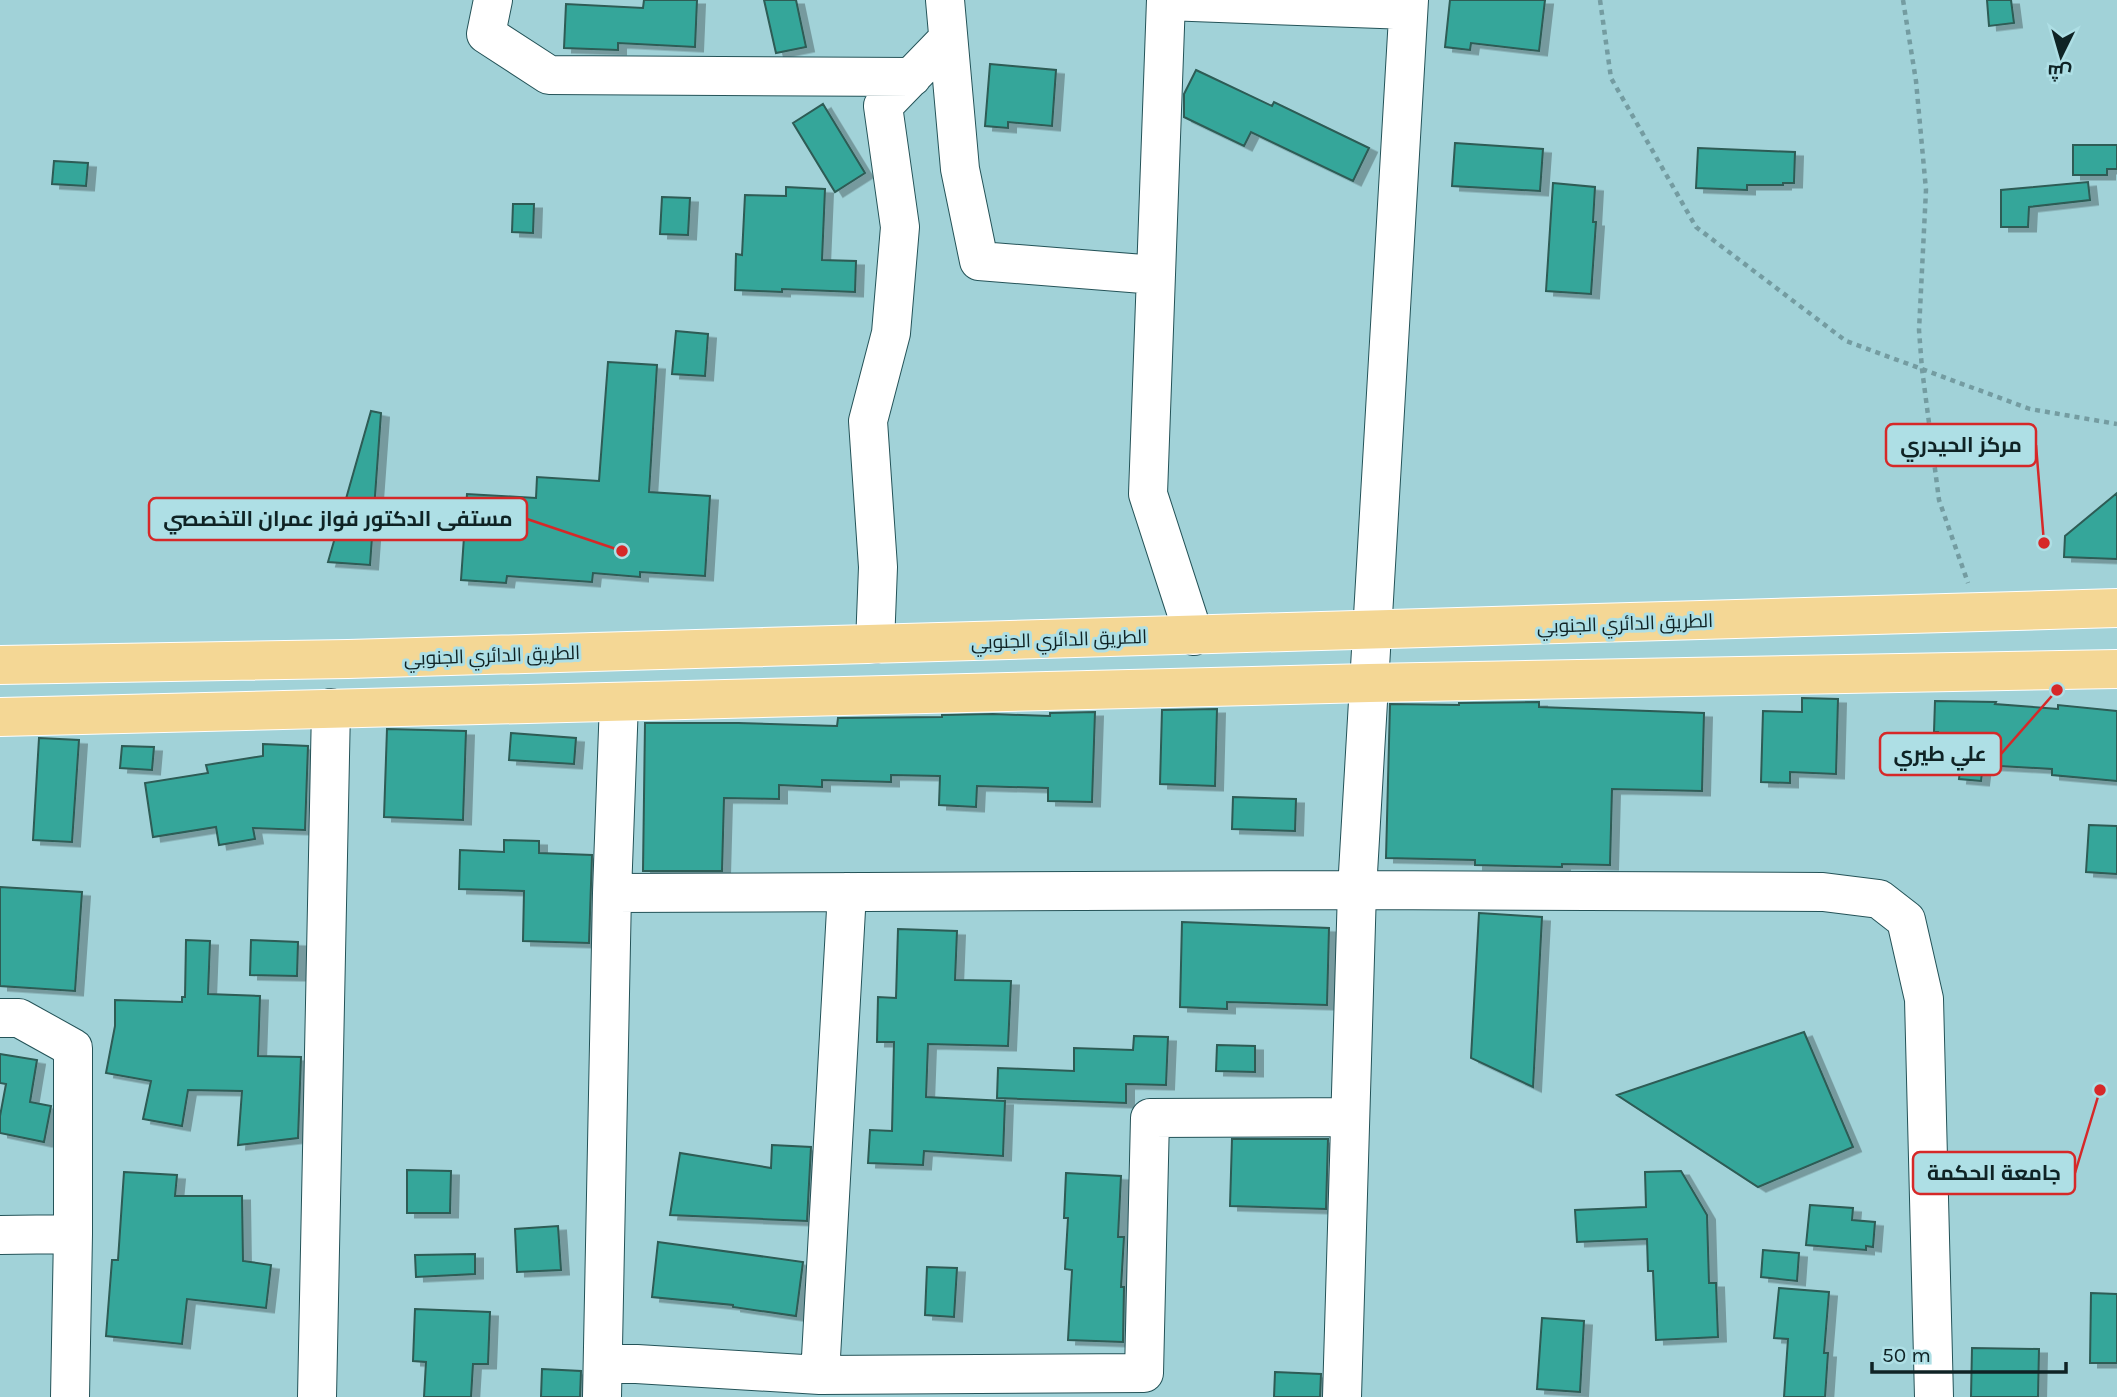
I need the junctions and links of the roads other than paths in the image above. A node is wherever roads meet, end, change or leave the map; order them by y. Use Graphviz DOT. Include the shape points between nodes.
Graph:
graph roads {
  1 [pos="494,0"];
  2 [pos="945,0"];
  3 [pos="1166,1"];
  4 [pos="1408,5"];
  5 [pos="948,39"];
  6 [pos="912,77"];
  7 [pos="1156,275"];
  8 [pos="2117,608"];
  9 [pos="1373,631"];
  10 [pos="1194,636"];
  11 [pos="875,644"];
  12 [pos="0,665"];
  13 [pos="2117,669"];
  14 [pos="1368,683"];
  15 [pos="619,702"];
  16 [pos="331,708"];
  17 [pos="0,717"];
  18 [pos="1357,890"];
  19 [pos="847,892"];
  20 [pos="612,893"];
  21 [pos="0,1018"];
  22 [pos="1350,1117"];
  23 [pos="74,1234"];
  24 [pos="0,1235"];
  25 [pos="820,1376"];
  26 [pos="603,1380"];
  27 [pos="70,1397"];
  28 [pos="317,1397"];
  29 [pos="1342,1397"];
  30 [pos="1934,1397"];
  1 -- 6 [label="street" via="486,34 549,75"];
  2 -- 5 [label="street"];
  3 -- 4 [label="street"];
  3 -- 7 [label="street"];
  4 -- 9 [label="street"];
  5 -- 6 [label="street"];
  5 -- 7 [label="street" via="960,169 979,261"];
  6 -- 11 [label="street" via="883,106 900,227 891,333 868,421 878,567"];
  7 -- 10 [label="street" via="1148,495"];
  8 -- 9 [label="main road, الطريق الدائري الجنوبي"];
  9 -- 10 [label="main road, الطريق الدائري الجنوبي"];
  9 -- 14 [label="street"];
  10 -- 11 [label="main road, الطريق الدائري الجنوبي"];
  11 -- 12 [label="main road, الطريق الدائري الجنوبي"];
  13 -- 14 [label="main road"];
  14 -- 15 [label="main road"];
  14 -- 18 [label="street"];
  15 -- 16 [label="main road"];
  15 -- 20 [label="street"];
  16 -- 17 [label="main road"];
  16 -- 28 [label="street"];
  18 -- 19 [label="street"];
  18 -- 22 [label="street"];
  18 -- 30 [label="street" via="1824,892 1879,899 1906,920 1924,999"];
  19 -- 20 [label="street"];
  19 -- 25 [label="street"];
  20 -- 26 [label="street"];
  21 -- 23 [label="street" via="19,1018 73,1048"];
  22 -- 25 [label="street" via="1150,1118 1144,1373"];
  22 -- 29 [label="street"];
  23 -- 24 [label="street"];
  23 -- 27 [label="street"];
  25 -- 26 [label="street"];
}
